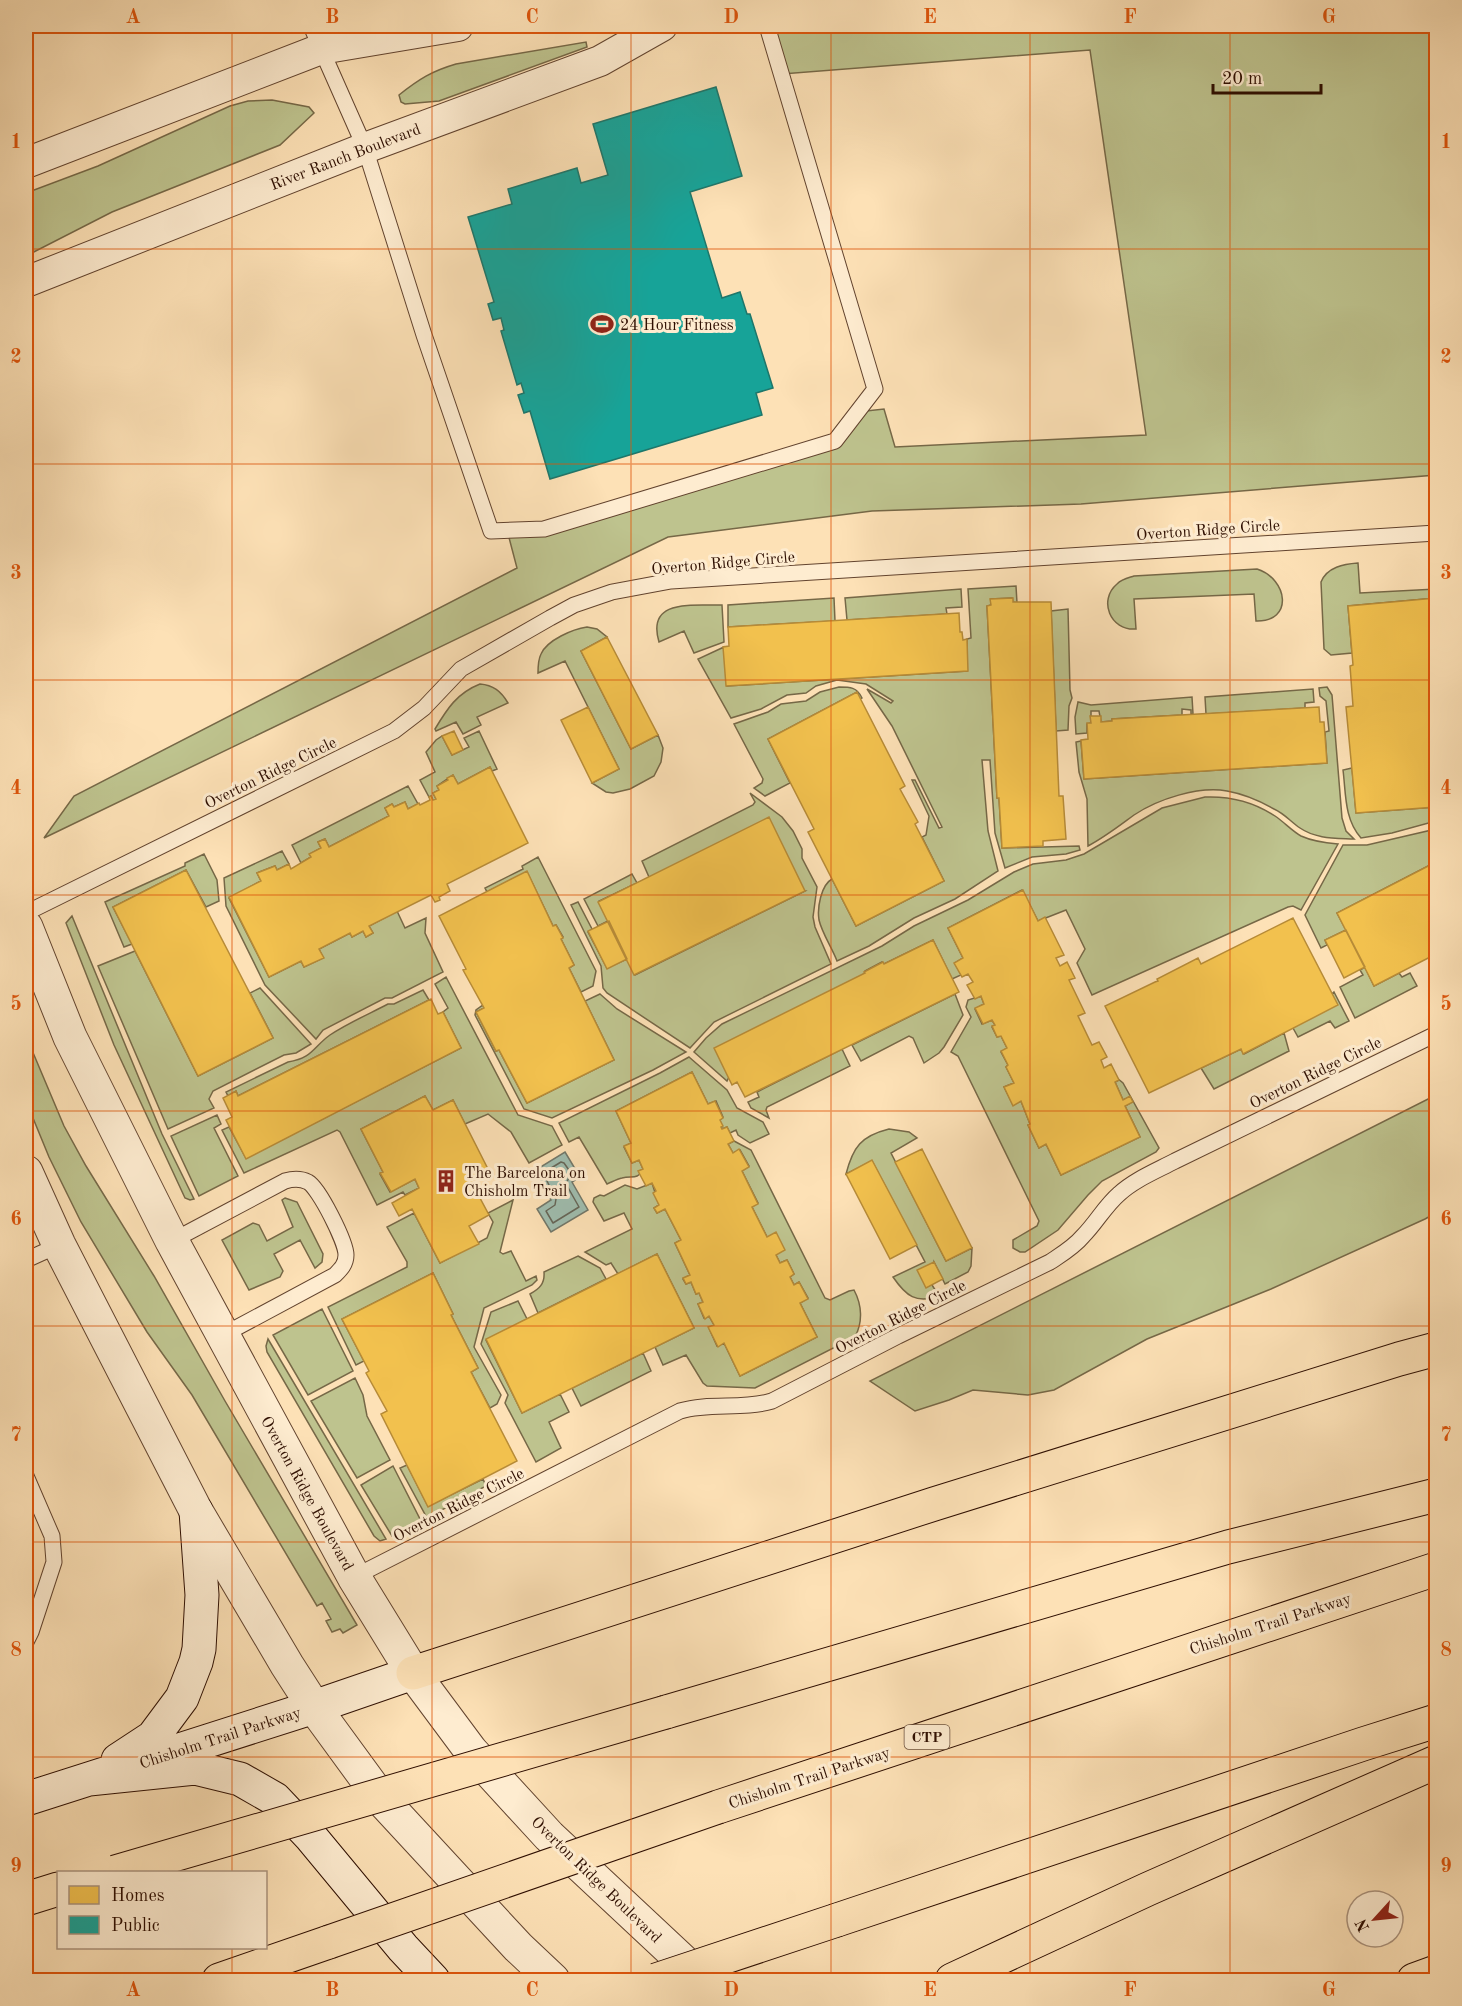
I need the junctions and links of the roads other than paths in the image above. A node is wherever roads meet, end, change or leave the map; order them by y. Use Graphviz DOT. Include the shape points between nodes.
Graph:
graph roads {
  1 [pos="458,26"];
  2 [pos="662,26"];
  3 [pos="767,26"];
  4 [pos="316,37"];
  5 [pos="365,147"];
  6 [pos="26,162"];
  7 [pos="26,282"];
  8 [pos="1437,533"];
  9 [pos="26,913"];
  10 [pos="26,927"];
  11 [pos="1437,1034"];
  12 [pos="26,1172"];
  13 [pos="172,1241"];
  14 [pos="59,1245"];
  15 [pos="26,1260"];
  16 [pos="223,1335"];
  17 [pos="1437,1349"];
  18 [pos="26,1476"];
  19 [pos="1437,1495"];
  20 [pos="196,1510"];
  21 [pos="1437,1569"];
  22 [pos="354,1577"];
  23 [pos="44,1594"];
  24 [pos="26,1601"];
  25 [pos="26,1642"];
  26 [pos="413,1673"];
  27 [pos="314,1707"];
  28 [pos="1437,1721"];
  29 [pos="1437,1762"];
  30 [pos="89,1779"];
  31 [pos="26,1799"];
  32 [pos="118,1871"];
  33 [pos="57,1889"];
  34 [pos="26,1899"];
  35 [pos="1437,1972"];
  36 [pos="219,1980"];
  37 [pos="433,1980"];
  38 [pos="553,1980"];
  39 [pos="656,1980"];
  40 [pos="704,1980"];
  41 [pos="952,1980"];
  42 [pos="1414,1980"];
  1 -- 4 [label="street"];
  2 -- 5 [label="street, River Ranch Boulevard" via="600,61"];
  3 -- 5 [label="lane" via="875,389 835,441 544,529 491,531"];
  4 -- 5 [label="lane"];
  4 -- 6 [label="street"];
  5 -- 7 [label="street, River Ranch Boulevard"];
  8 -- 9 [label="lane, Overton Ridge Circle" via="671,581 612,592 574,606 462,669 424,708 394,731"];
  10 -- 13 [label="street, Overton Ridge Boulevard" via="70,1038"];
  11 -- 22 [label="lane, Overton Ridge Circle" via="1137,1181 1120,1192 1069,1250 1050,1262 772,1401 680,1411"];
  12 -- 14 [label="street"];
  13 -- 16 [label="street, Overton Ridge Boulevard"];
  13 -- 16 [label="lane" via="285,1181 307,1181 316,1188 345,1245 344,1266 335,1275"];
  14 -- 15 [label="lane"];
  14 -- 20 [label="street"];
  16 -- 22 [label="street, Overton Ridge Boulevard"];
  17 -- 26 [label="highway" via="934,1504"];
  18 -- 23 [label="lane" via="52,1536 54,1562"];
  19 -- 32 [label="highway, bridge" via="1228,1547"];
  20 -- 27 [label="street"];
  20 -- 30 [label="street" via="202,1595 199,1649 182,1698 153,1737"];
  21 -- 36 [label="highway, Chisholm Trail Parkway / CTP, bridge" via="718,1807"];
  22 -- 26 [label="street, Overton Ridge Boulevard"];
  23 -- 24 [label="lane"];
  23 -- 25 [label="lane"];
  26 -- 27 [label="street, Chisholm Trail Parkway"];
  26 -- 40 [label="street, Overton Ridge Boulevard" via="471,1750 549,1836"];
  27 -- 30 [label="street, Chisholm Trail Parkway"];
  27 -- 38 [label="street" via="382,1800"];
  28 -- 39 [label="highway, bridge"];
  29 -- 41 [label="highway"];
  30 -- 31 [label="street, Chisholm Trail Parkway"];
  30 -- 37 [label="street" via="195,1768 240,1779 258,1789 275,1799 311,1837"];
  33 -- 34 [label="highway"];
  35 -- 42 [label="highway"];
}
